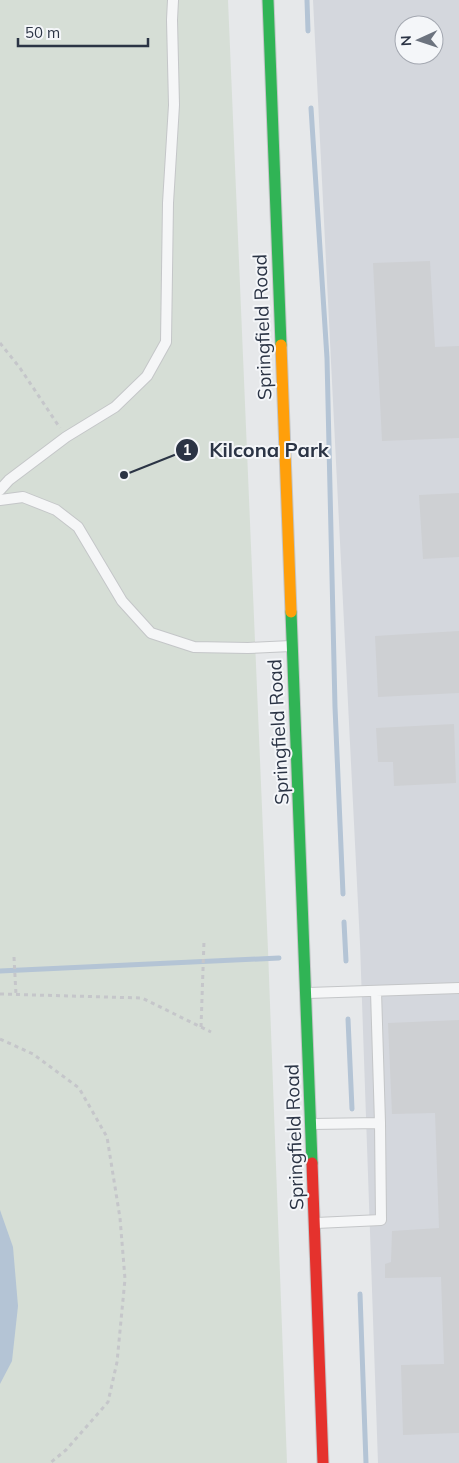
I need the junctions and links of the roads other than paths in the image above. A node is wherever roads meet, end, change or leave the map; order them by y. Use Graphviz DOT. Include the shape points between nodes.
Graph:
graph roads {
  1 [pos="173,0"];
  2 [pos="268,0"];
  3 [pos="0,490"];
  4 [pos="0,500"];
  5 [pos="291,646"];
  6 [pos="459,988"];
  7 [pos="376,991"];
  8 [pos="306,993"];
  9 [pos="380,1123"];
  10 [pos="311,1124"];
  11 [pos="314,1223"];
  12 [pos="323,1463"];
  1 -- 3 [label="lane" via="174,105 168,203 166,342 147,376 115,407 66,437"];
  2 -- 5 [label="street, Springfield Road"];
  4 -- 5 [label="lane" via="23,497 56,510 78,527 122,601 151,633 194,647"];
  5 -- 8 [label="street, Springfield Road"];
  6 -- 7 [label="lane"];
  7 -- 8 [label="lane"];
  7 -- 9 [label="lane"];
  8 -- 10 [label="street, Springfield Road"];
  9 -- 10 [label="lane"];
  9 -- 11 [label="lane" via="381,1220"];
  10 -- 11 [label="street, Springfield Road"];
  11 -- 12 [label="street, Springfield Road"];
}
